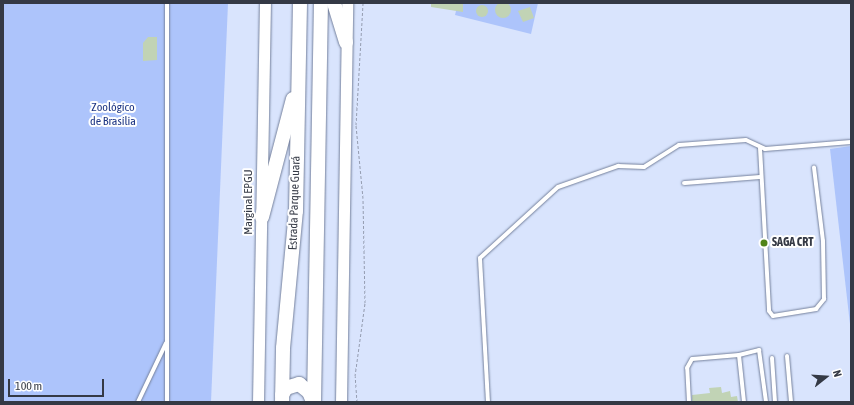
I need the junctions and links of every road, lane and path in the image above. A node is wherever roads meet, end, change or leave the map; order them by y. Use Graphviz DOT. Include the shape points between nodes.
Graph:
graph roads {
  1 [pos="167,3"];
  2 [pos="265,3"];
  3 [pos="300,3"];
  4 [pos="321,3"];
  5 [pos="334,3"];
  6 [pos="347,3"];
  7 [pos="363,3"];
  8 [pos="346,42"];
  9 [pos="298,84"];
  10 [pos="851,142"];
  11 [pos="760,148"];
  12 [pos="814,168"];
  13 [pos="761,177"];
  14 [pos="684,183"];
  15 [pos="262,217"];
  16 [pos="166,341"];
  17 [pos="739,355"];
  18 [pos="787,356"];
  19 [pos="772,358"];
  20 [pos="282,398"];
  21 [pos="138,402"];
  22 [pos="167,402"];
  23 [pos="258,402"];
  24 [pos="313,402"];
  25 [pos="341,402"];
  26 [pos="357,402"];
  27 [pos="488,402"];
  28 [pos="688,402"];
  29 [pos="744,402"];
  30 [pos="766,402"];
  31 [pos="775,402"];
  32 [pos="791,402"];
  1 -- 16 [label="lane"];
  2 -- 15 [label="street, Marginal EPGU"];
  3 -- 9 [label="highway, Estrada Parque Guará"];
  4 -- 24 [label="highway, Estrada Parque Guará"];
  5 -- 8 [label="highway"];
  6 -- 8 [label="street"];
  7 -- 26 [label="path" via="356,125 362,198 365,303 355,376"];
  8 -- 25 [label="street"];
  9 -- 15 [label="highway"];
  9 -- 20 [label="highway, Estrada Parque Guará" via="296,211 282,348"];
  10 -- 11 [label="lane"];
  11 -- 13 [label="lane"];
  11 -- 27 [label="lane" via="741,140 679,145 644,167 618,166 581,177 558,187 487,251 478,265"];
  12 -- 13 [label="lane" via="823,241 824,299 816,309 781,316 769,311"];
  13 -- 14 [label="lane"];
  15 -- 23 [label="street, Marginal EPGU"];
  16 -- 21 [label="lane"];
  16 -- 22 [label="lane"];
  17 -- 28 [label="lane" via="692,359 687,368"];
  17 -- 29 [label="lane"];
  17 -- 30 [label="lane" via="741,351 761,352"];
  18 -- 32 [label="lane"];
  19 -- 31 [label="lane"];
  20 -- 24 [label="highway" via="286,388 299,384 309,392"];
}
